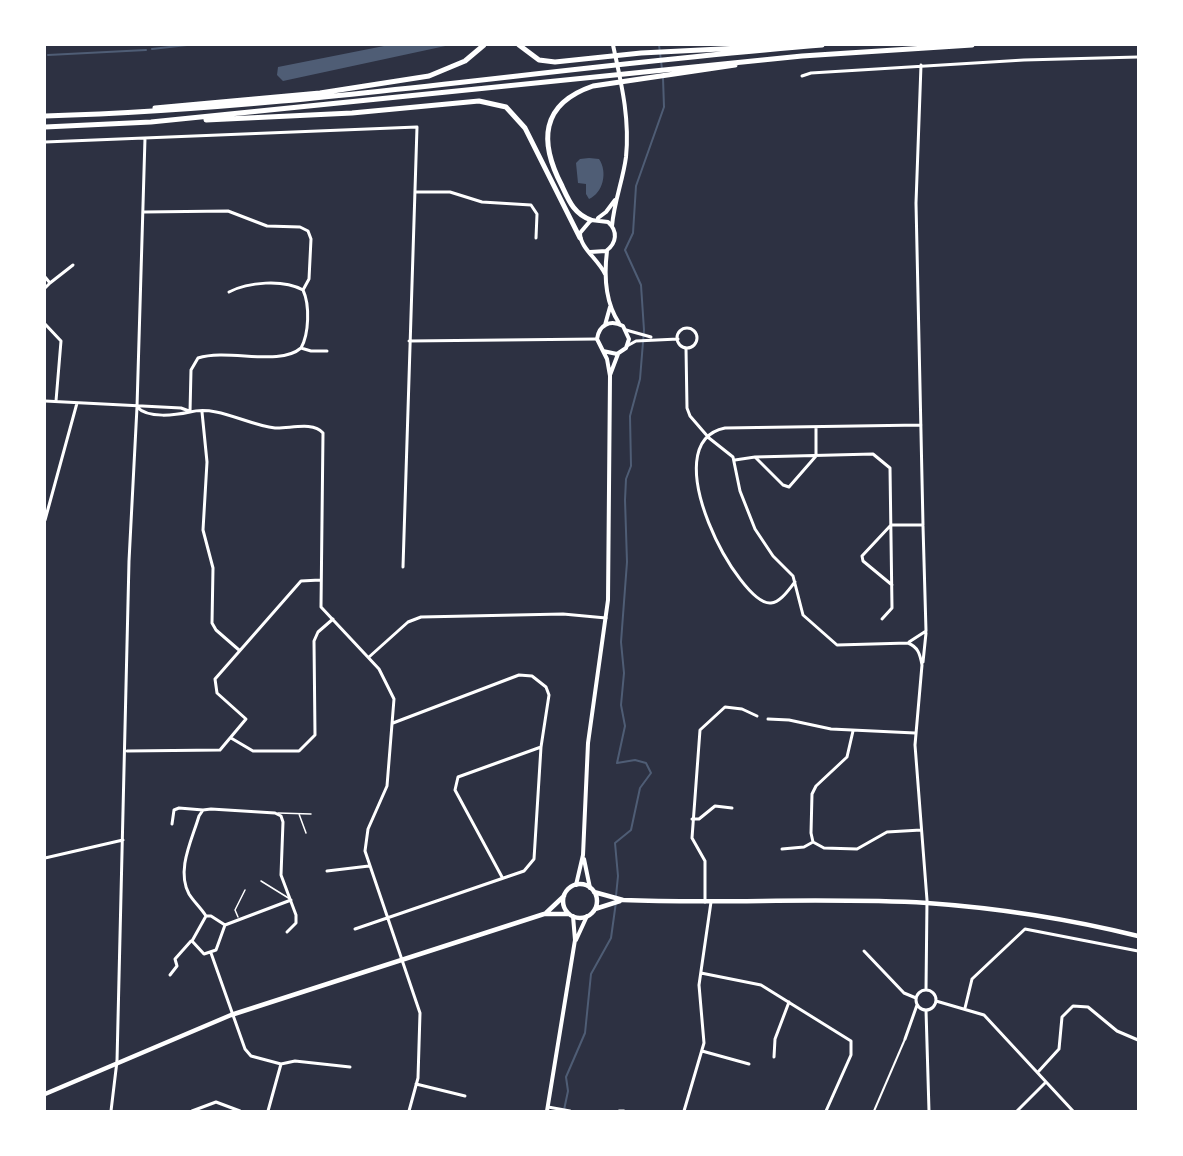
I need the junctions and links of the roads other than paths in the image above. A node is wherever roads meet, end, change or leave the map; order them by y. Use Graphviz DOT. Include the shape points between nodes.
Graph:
graph roads {
  1 [pos="484,45"];
  2 [pos="519,45"];
  3 [pos="613,45"];
  4 [pos="822,45"];
  5 [pos="972,45"];
  6 [pos="794,47"];
  7 [pos="1138,57"];
  8 [pos="921,65"];
  9 [pos="667,72"];
  10 [pos="802,76"];
  11 [pos="82,115"];
  12 [pos="45,116"];
  13 [pos="151,122"];
  14 [pos="45,127"];
  15 [pos="145,138"];
  16 [pos="45,142"];
  17 [pos="416,192"];
  18 [pos="617,197"];
  19 [pos="144,212"];
  20 [pos="594,219"];
  21 [pos="612,226"];
  22 [pos="536,238"];
  23 [pos="580,238"];
  24 [pos="607,251"];
  25 [pos="590,252"];
  26 [pos="73,265"];
  27 [pos="605,274"];
  28 [pos="45,277"];
  29 [pos="50,283"];
  30 [pos="45,288"];
  31 [pos="303,290"];
  32 [pos="229,292"];
  33 [pos="610,306"];
  34 [pos="45,324"];
  35 [pos="619,324"];
  36 [pos="605,325"];
  37 [pos="626,330"];
  38 [pos="653,338"];
  39 [pos="597,339"];
  40 [pos="678,339"];
  41 [pos="409,341"];
  42 [pos="626,347"];
  43 [pos="301,348"];
  44 [pos="686,348"];
  45 [pos="327,351"];
  46 [pos="603,351"];
  47 [pos="619,353"];
  48 [pos="610,376"];
  49 [pos="45,400"];
  50 [pos="56,401"];
  51 [pos="77,403"];
  52 [pos="137,407"];
  53 [pos="190,412"];
  54 [pos="202,412"];
  55 [pos="921,425"];
  56 [pos="816,426"];
  57 [pos="709,438"];
  58 [pos="816,456"];
  59 [pos="755,457"];
  60 [pos="735,460"];
  61 [pos="45,520"];
  62 [pos="891,525"];
  63 [pos="923,525"];
  64 [pos="403,567"];
  65 [pos="320,580"];
  66 [pos="795,582"];
  67 [pos="892,585"];
  68 [pos="606,618"];
  69 [pos="333,619"];
  70 [pos="882,619"];
  71 [pos="926,631"];
  72 [pos="908,643"];
  73 [pos="239,650"];
  74 [pos="369,657"];
  75 [pos="922,664"];
  76 [pos="757,716"];
  77 [pos="768,719"];
  78 [pos="393,723"];
  79 [pos="853,731"];
  80 [pos="915,733"];
  81 [pos="231,738"];
  82 [pos="541,747"];
  83 [pos="126,751"];
  84 [pos="732,808"];
  85 [pos="203,810"];
  86 [pos="274,813"];
  87 [pos="299,813"];
  88 [pos="310,814"];
  89 [pos="692,819"];
  90 [pos="172,824"];
  91 [pos="921,830"];
  92 [pos="306,833"];
  93 [pos="123,840"];
  94 [pos="813,842"];
  95 [pos="782,849"];
  96 [pos="583,855"];
  97 [pos="45,858"];
  98 [pos="369,866"];
  99 [pos="327,871"];
  100 [pos="502,878"];
  101 [pos="261,881"];
  102 [pos="576,885"];
  103 [pos="245,890"];
  104 [pos="592,890"];
  105 [pos="564,896"];
  106 [pos="291,900"];
  107 [pos="625,900"];
  108 [pos="708,902"];
  109 [pos="927,903"];
  110 [pos="595,909"];
  111 [pos="544,914"];
  112 [pos="571,915"];
  113 [pos="206,916"];
  114 [pos="587,916"];
  115 [pos="387,917"];
  116 [pos="238,918"];
  117 [pos="225,925"];
  118 [pos="355,929"];
  119 [pos="287,932"];
  120 [pos="1138,936"];
  121 [pos="575,940"];
  122 [pos="192,941"];
  123 [pos="864,951"];
  124 [pos="1138,951"];
  125 [pos="211,953"];
  126 [pos="403,962"];
  127 [pos="701,973"];
  128 [pos="170,975"];
  129 [pos="927,990"];
  130 [pos="916,998"];
  131 [pos="936,1001"];
  132 [pos="789,1002"];
  133 [pos="917,1005"];
  134 [pos="965,1008"];
  135 [pos="926,1010"];
  136 [pos="231,1015"];
  137 [pos="905,1039"];
  138 [pos="1138,1040"];
  139 [pos="702,1051"];
  140 [pos="774,1057"];
  141 [pos="116,1064"];
  142 [pos="281,1064"];
  143 [pos="749,1065"];
  144 [pos="350,1067"];
  145 [pos="1038,1072"];
  146 [pos="1047,1082"];
  147 [pos="416,1084"];
  148 [pos="45,1094"];
  149 [pos="465,1096"];
  150 [pos="548,1109"];
  151 [pos="111,1111"];
  152 [pos="192,1111"];
  153 [pos="240,1111"];
  154 [pos="268,1111"];
  155 [pos="410,1111"];
  156 [pos="568,1111"];
  157 [pos="619,1111"];
  158 [pos="624,1111"];
  159 [pos="684,1111"];
  160 [pos="826,1111"];
  161 [pos="874,1111"];
  162 [pos="929,1111"];
  163 [pos="1017,1111"];
  164 [pos="1073,1111"];
  1 -- 11 [label="highway" via="456,67 421,78 296,96"];
  2 -- 6 [label="highway" via="539,60 555,62 672,51"];
  3 -- 18 [label="street" via="627,147"];
  4 -- 6 [label="highway"];
  5 -- 9 [label="highway"];
  6 -- 11 [label="highway" via="330,98"];
  7 -- 8 [label="street"];
  8 -- 10 [label="street"];
  8 -- 55 [label="street" via="916,203"];
  9 -- 13 [label="highway"];
  9 -- 20 [label="highway" via="576,92 561,103 551,119 546,139 551,165 575,211"];
  11 -- 12 [label="highway"];
  13 -- 14 [label="highway"];
  13 -- 23 [label="highway" via="352,113 470,101 498,104 513,112 525,128"];
  15 -- 16 [label="street"];
  15 -- 17 [label="street" via="417,128"];
  15 -- 19 [label="street"];
  17 -- 22 [label="street" via="450,192 483,202 531,205 537,214"];
  17 -- 41 [label="street"];
  18 -- 20 [label="street" via="606,213"];
  18 -- 21 [label="street"];
  19 -- 31 [label="street" via="228,211 267,226 300,227 308,231 311,239 309,279"];
  19 -- 52 [label="street"];
  20 -- 21 [label="street"];
  20 -- 23 [label="street" via="582,227"];
  21 -- 24 [label="street" via="614,243"];
  23 -- 25 [label="street"];
  24 -- 25 [label="street"];
  24 -- 27 [label="street"];
  25 -- 27 [label="street"];
  26 -- 29 [label="street"];
  27 -- 33 [label="street"];
  28 -- 29 [label="street"];
  29 -- 30 [label="street"];
  31 -- 32 [label="street" via="291,285 244,284"];
  31 -- 43 [label="street" via="306,332"];
  33 -- 35 [label="street"];
  33 -- 36 [label="street"];
  34 -- 50 [label="street" via="61,341"];
  35 -- 36 [label="street"];
  35 -- 37 [label="street"];
  36 -- 39 [label="street"];
  37 -- 38 [label="street"];
  37 -- 42 [label="street"];
  38 -- 40 [label="street"];
  38 -- 42 [label="street"];
  39 -- 41 [label="street"];
  39 -- 46 [label="street"];
  40 -- 44 [label="street"];
  40 -- 44 [label="street" via="684,330 695,332 695,344"];
  41 -- 64 [label="street"];
  42 -- 47 [label="street"];
  43 -- 45 [label="street"];
  43 -- 53 [label="street" via="285,356 223,354 198,358 190,370"];
  44 -- 57 [label="street" via="687,408"];
  46 -- 47 [label="street"];
  46 -- 48 [label="street"];
  47 -- 48 [label="street"];
  48 -- 68 [label="street"];
  49 -- 50 [label="street"];
  50 -- 51 [label="street"];
  51 -- 52 [label="street"];
  51 -- 61 [label="street"];
  52 -- 53 [label="street" via="181,408"];
  52 -- 53 [label="street" via="146,413"];
  52 -- 83 [label="street" via="129,561"];
  53 -- 54 [label="street"];
  54 -- 65 [label="street" via="274,428 317,428 324,433"];
  54 -- 73 [label="street" via="207,462 203,530 213,568 212,623"];
  55 -- 56 [label="street"];
  55 -- 63 [label="street"];
  56 -- 57 [label="street" via="725,428"];
  56 -- 58 [label="street"];
  57 -- 60 [label="street"];
  57 -- 66 [label="street" via="697,452 697,476 706,516 722,551 740,578 764,602 776,602"];
  58 -- 59 [label="street"];
  58 -- 59 [label="street" via="789,487"];
  58 -- 62 [label="street" via="873,454 890,468"];
  59 -- 60 [label="street"];
  60 -- 66 [label="street" via="740,491 755,529"];
  62 -- 63 [label="street"];
  62 -- 67 [label="street"];
  62 -- 67 [label="street" via="862,558"];
  63 -- 71 [label="street"];
  65 -- 69 [label="street" via="321,607"];
  65 -- 73 [label="street" via="301,581"];
  66 -- 72 [label="street" via="801,611 833,644"];
  67 -- 70 [label="street" via="892,608"];
  68 -- 74 [label="street" via="563,614 420,617 408,622"];
  68 -- 96 [label="street" via="588,743"];
  69 -- 74 [label="street"];
  69 -- 81 [label="street" via="314,641 315,735 299,750 253,751"];
  71 -- 72 [label="street"];
  71 -- 75 [label="street"];
  72 -- 75 [label="street" via="917,649"];
  73 -- 81 [label="street" via="215,679 217,693 246,719"];
  74 -- 78 [label="street" via="393,695"];
  75 -- 80 [label="street"];
  76 -- 89 [label="street" via="725,707 700,730"];
  77 -- 79 [label="street"];
  78 -- 82 [label="street" via="525,674 548,691"];
  78 -- 98 [label="street" via="385,792 366,838"];
  79 -- 80 [label="street"];
  79 -- 94 [label="street" via="847,757 812,794"];
  80 -- 91 [label="street"];
  81 -- 83 [label="street" via="220,750"];
  82 -- 100 [label="street" via="534,859 524,871"];
  82 -- 100 [label="street" via="458,777 455,790"];
  83 -- 93 [label="street"];
  84 -- 89 [label="street" via="715,806 699,819"];
  85 -- 86 [label="street"];
  85 -- 90 [label="street" via="174,810"];
  85 -- 113 [label="street" via="183,867 189,893"];
  86 -- 87 [label="lane"];
  86 -- 106 [label="street" via="283,822 281,875"];
  87 -- 88 [label="lane"];
  87 -- 92 [label="lane"];
  89 -- 108 [label="street" via="692,838 705,861"];
  91 -- 94 [label="street" via="887,832 857,849 824,848"];
  91 -- 109 [label="street"];
  93 -- 97 [label="street"];
  93 -- 141 [label="street"];
  94 -- 95 [label="street"];
  96 -- 102 [label="street"];
  96 -- 104 [label="street"];
  98 -- 99 [label="street"];
  98 -- 115 [label="street"];
  100 -- 115 [label="street"];
  101 -- 106 [label="lane"];
  102 -- 104 [label="main road"];
  102 -- 105 [label="main road"];
  103 -- 116 [label="lane" via="235,910"];
  104 -- 107 [label="main road"];
  104 -- 110 [label="main road" via="597,900"];
  105 -- 111 [label="main road"];
  105 -- 112 [label="main road" via="564,906"];
  106 -- 116 [label="street"];
  106 -- 119 [label="street" via="296,923"];
  107 -- 108 [label="main road"];
  107 -- 110 [label="main road"];
  108 -- 109 [label="main road"];
  108 -- 127 [label="street"];
  109 -- 120 [label="main road" via="1045,917"];
  109 -- 129 [label="street"];
  110 -- 114 [label="main road"];
  111 -- 112 [label="main road"];
  111 -- 126 [label="main road"];
  112 -- 114 [label="main road"];
  112 -- 121 [label="street"];
  113 -- 117 [label="street"];
  113 -- 122 [label="street"];
  114 -- 121 [label="street"];
  115 -- 118 [label="street"];
  115 -- 126 [label="street"];
  116 -- 117 [label="street"];
  117 -- 125 [label="street" via="216,950"];
  121 -- 150 [label="street"];
  122 -- 125 [label="street" via="204,954"];
  122 -- 128 [label="street" via="175,959 177,966"];
  123 -- 130 [label="street" via="904,993"];
  124 -- 134 [label="street" via="1028,928 972,979"];
  125 -- 136 [label="street"];
  126 -- 136 [label="main road"];
  126 -- 147 [label="street" via="420,1013"];
  127 -- 132 [label="street" via="755,982"];
  127 -- 139 [label="street"];
  129 -- 130 [label="street"];
  129 -- 131 [label="street" via="933,992"];
  130 -- 133 [label="street"];
  131 -- 134 [label="street"];
  131 -- 135 [label="street" via="934,1007"];
  132 -- 140 [label="street" via="775,1040"];
  132 -- 160 [label="street" via="847,1037 852,1044 851,1055"];
  133 -- 135 [label="street"];
  133 -- 137 [label="street"];
  134 -- 145 [label="street" via="984,1015"];
  135 -- 162 [label="street"];
  136 -- 141 [label="main road"];
  136 -- 142 [label="street" via="251,1056"];
  137 -- 161 [label="street"];
  138 -- 145 [label="street" via="1118,1031 1088,1007 1073,1006 1062,1017 1059,1049"];
  139 -- 143 [label="street"];
  139 -- 159 [label="street"];
  141 -- 148 [label="main road"];
  141 -- 151 [label="street"];
  142 -- 144 [label="street" via="295,1061"];
  142 -- 154 [label="street"];
  145 -- 146 [label="street"];
  146 -- 163 [label="street"];
  146 -- 164 [label="street"];
  147 -- 149 [label="street"];
  147 -- 155 [label="street"];
  150 -- 156 [label="street"];
  152 -- 153 [label="street" via="216,1102"];
  157 -- 158 [label="street"];
}
